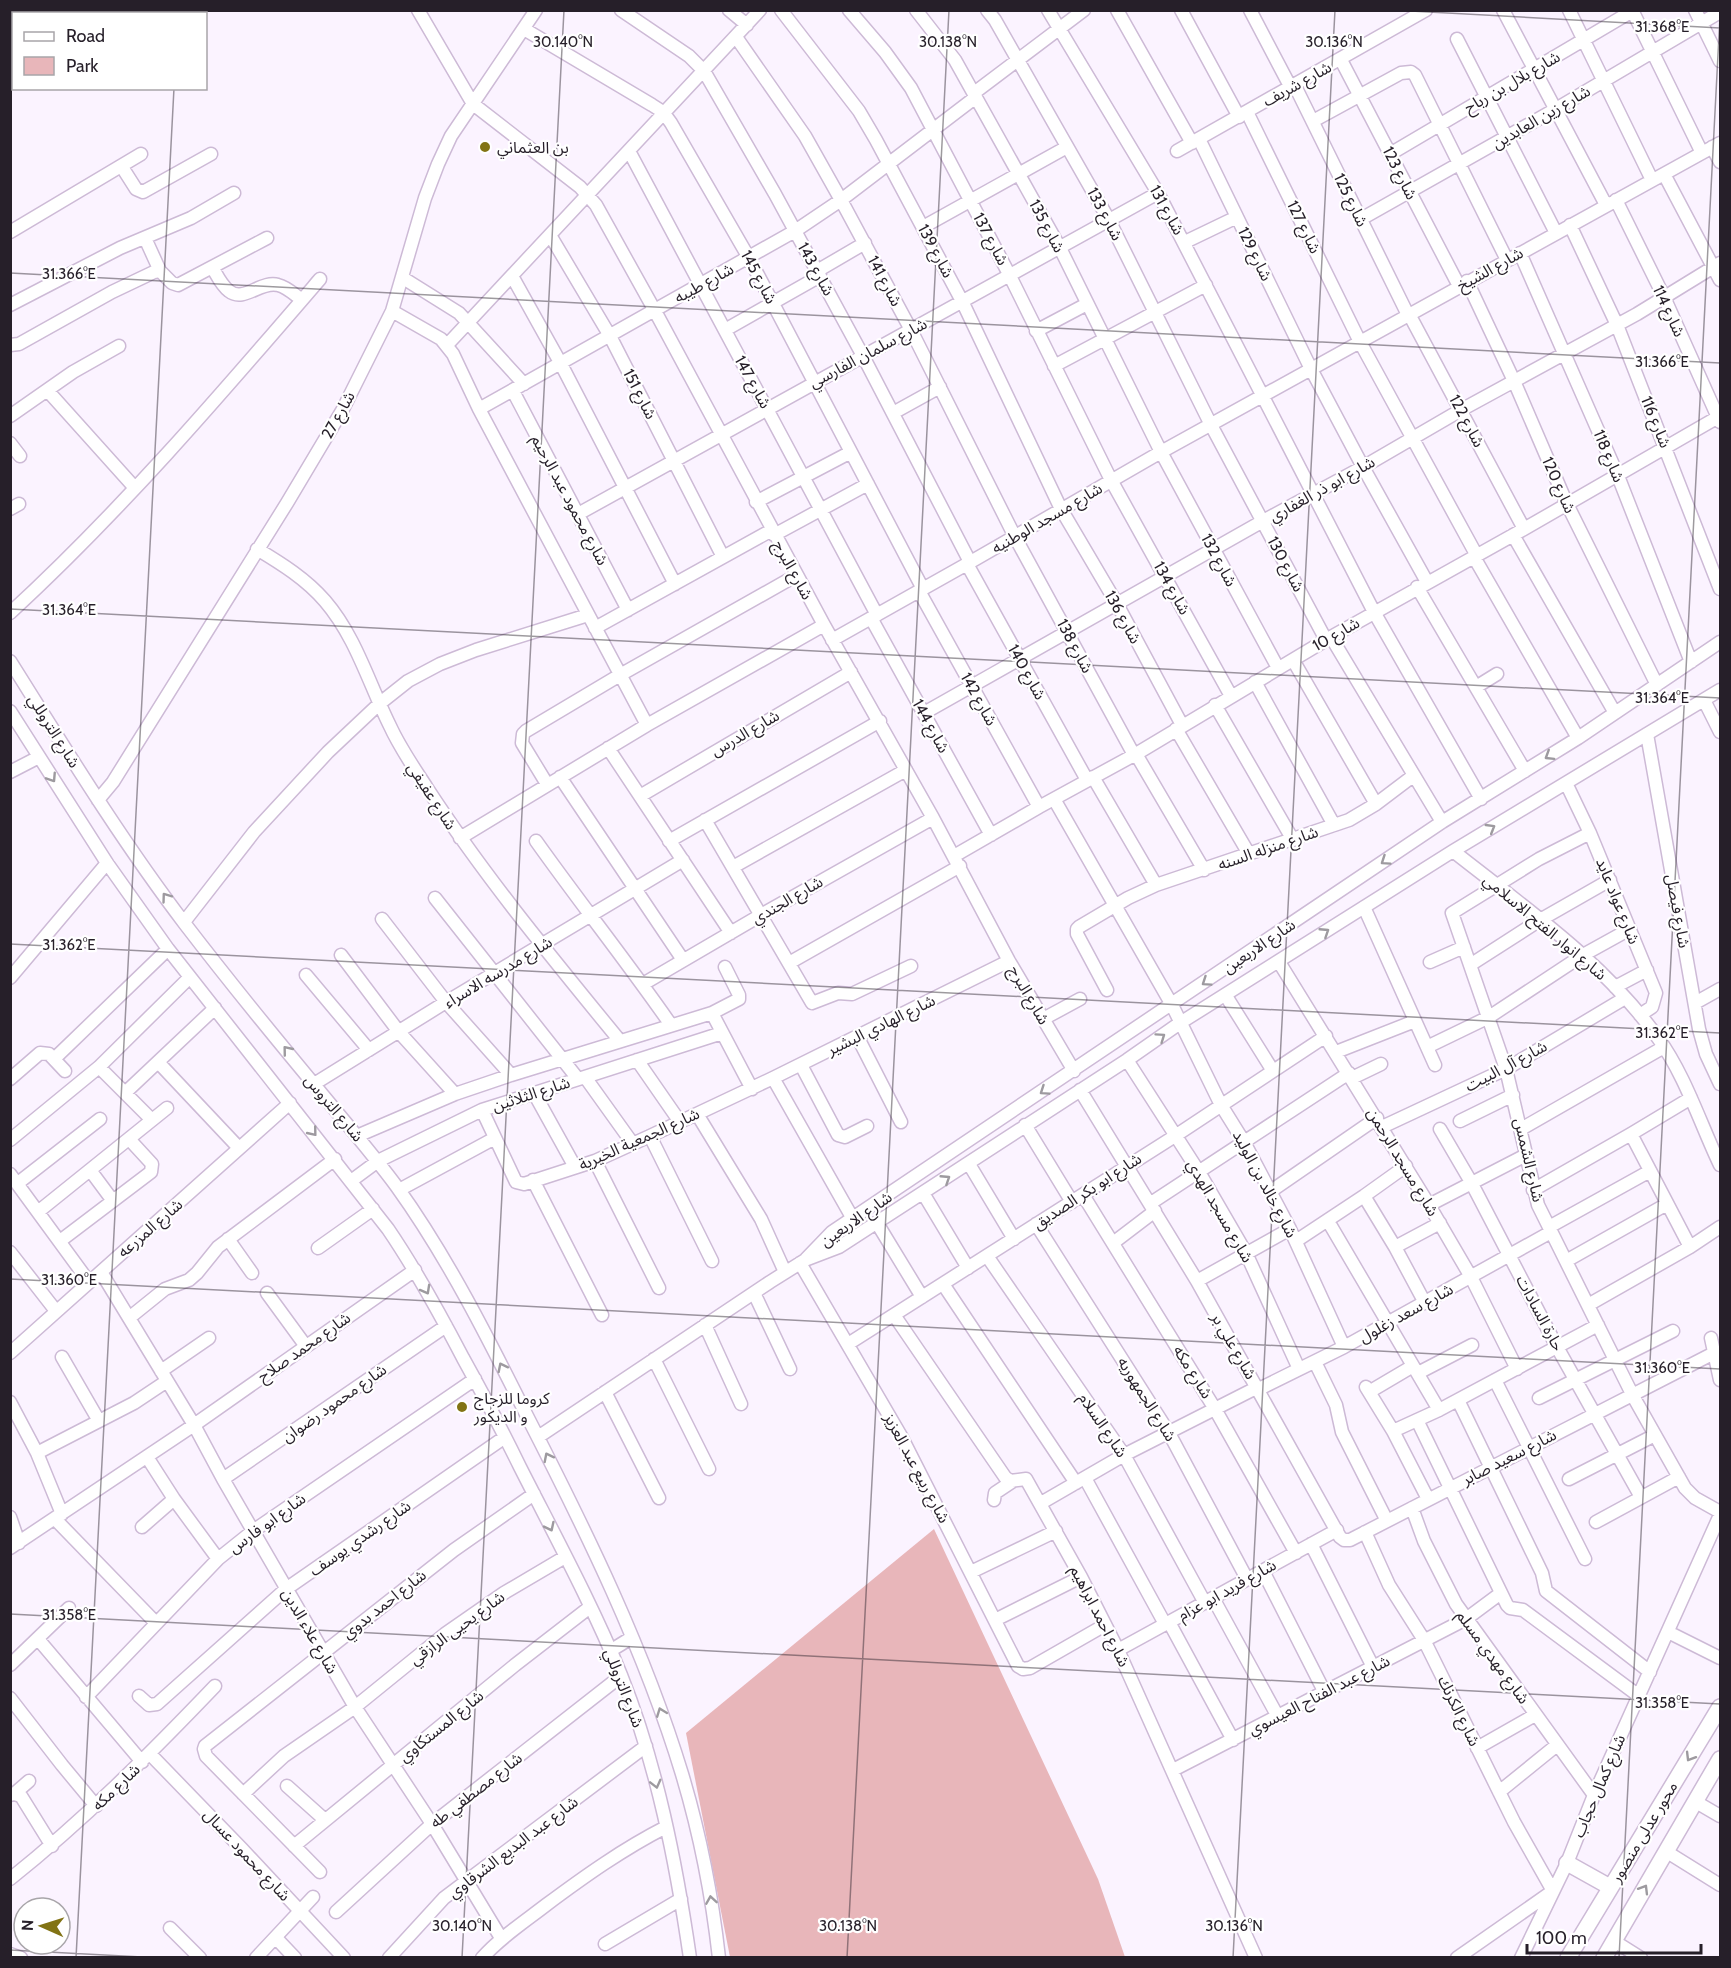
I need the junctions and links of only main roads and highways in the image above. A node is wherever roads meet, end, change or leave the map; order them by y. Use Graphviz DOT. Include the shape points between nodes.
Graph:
graph roads {
  1 [pos="1720,1707"];
  2 [pos="1720,1759"];
  3 [pos="1716,1776"];
  4 [pos="1567,1863"];
  5 [pos="1610,1887"];
  6 [pos="1568,1958"];
  7 [pos="1604,1958"];
  1 -- 5 [label="main road, محور عدلى منصور, one-way"];
  2 -- 3 [label="main road, محور عدلى منصور"];
  7 -- 3 [label="main road, محور عدلى منصور, one-way" via="1696,1802"];
  4 -- 5 [label="main road"];
  5 -- 6 [label="main road, محور عدلى منصور"];
}
